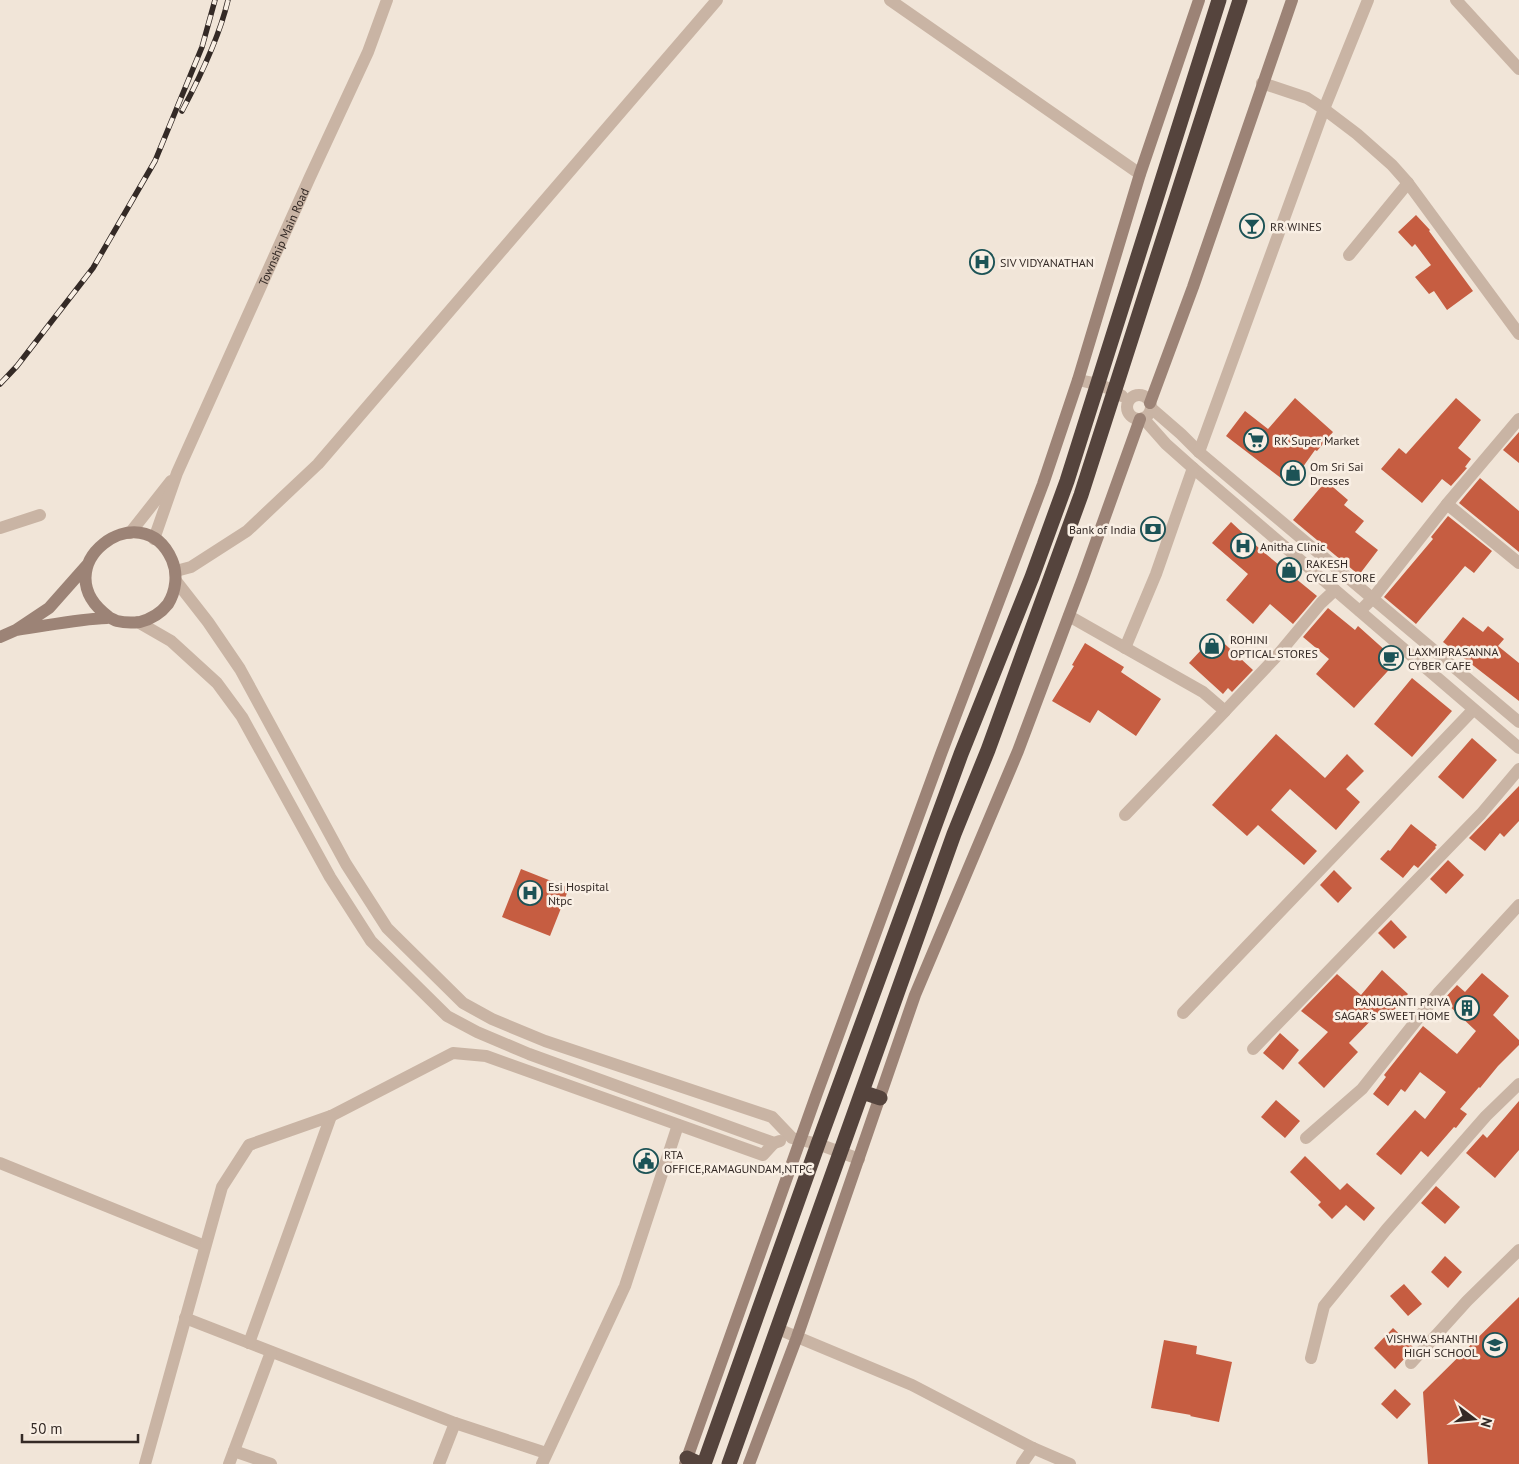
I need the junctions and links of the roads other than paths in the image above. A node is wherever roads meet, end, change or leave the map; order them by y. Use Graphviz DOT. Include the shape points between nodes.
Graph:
graph roads {
  1 [pos="387,0"];
  2 [pos="717,0"];
  3 [pos="890,0"];
  4 [pos="1199,0"];
  5 [pos="1219,0"];
  6 [pos="1240,0"];
  7 [pos="1292,0"];
  8 [pos="1368,0"];
  9 [pos="1456,0"];
  10 [pos="1519,69"];
  11 [pos="1262,83"];
  12 [pos="1324,109"];
  13 [pos="1140,174"];
  14 [pos="1408,183"];
  15 [pos="1349,255"];
  16 [pos="1519,334"];
  17 [pos="1078,380"];
  18 [pos="1097,383"];
  19 [pos="1114,390"];
  20 [pos="1128,401"];
  21 [pos="1146,412"];
  22 [pos="1519,419"];
  23 [pos="1199,452"];
  24 [pos="1193,468"];
  25 [pos="177,473"];
  26 [pos="1447,504"];
  27 [pos="40,515"];
  28 [pos="0,528"];
  29 [pos="130,533"];
  30 [pos="154,539"];
  31 [pos="1519,563"];
  32 [pos="88,564"];
  33 [pos="176,576"];
  34 [pos="1335,590"];
  35 [pos="1373,598"];
  36 [pos="1360,611"];
  37 [pos="1069,616"];
  38 [pos="109,617"];
  39 [pos="138,622"];
  40 [pos="16,630"];
  41 [pos="0,637"];
  42 [pos="1125,648"];
  43 [pos="1473,710"];
  44 [pos="1225,711"];
  45 [pos="1517,715"];
  46 [pos="1519,748"];
  47 [pos="1519,769"];
  48 [pos="1125,815"];
  49 [pos="1519,905"];
  50 [pos="1183,1013"];
  51 [pos="1254,1049"];
  52 [pos="1519,1084"];
  53 [pos="862,1092"];
  54 [pos="880,1098"];
  55 [pos="331,1116"];
  56 [pos="678,1125"];
  57 [pos="1306,1138"];
  58 [pos="796,1139"];
  59 [pos="774,1143"];
  60 [pos="818,1144"];
  61 [pos="840,1153"];
  62 [pos="858,1159"];
  63 [pos="0,1163"];
  64 [pos="205,1246"];
  65 [pos="1519,1250"];
  66 [pos="185,1318"];
  67 [pos="778,1329"];
  68 [pos="797,1337"];
  69 [pos="249,1343"];
  70 [pos="271,1352"];
  71 [pos="1311,1358"];
  72 [pos="1411,1363"];
  73 [pos="455,1423"];
  74 [pos="1033,1448"];
  75 [pos="234,1451"];
  76 [pos="544,1458"];
  77 [pos="694,1462"];
  78 [pos="145,1464"];
  79 [pos="229,1464"];
  80 [pos="271,1464"];
  81 [pos="439,1464"];
  82 [pos="730,1464"];
  83 [pos="750,1464"];
  84 [pos="1022,1464"];
  85 [pos="1070,1464"];
  1 -- 25 [label="street, Township Main Road" via="368,52"];
  2 -- 33 [label="street" via="318,464 247,531"];
  3 -- 13 [label="street"];
  4 -- 13 [label="street"];
  5 -- 18 [label="highway"];
  6 -- 19 [label="highway"];
  7 -- 11 [label="street"];
  8 -- 12 [label="street"];
  9 -- 10 [label="street"];
  11 -- 12 [label="street" via="1307,98"];
  11 -- 21 [label="street"];
  12 -- 14 [label="street" via="1392,165"];
  12 -- 23 [label="street"];
  13 -- 17 [label="street"];
  14 -- 15 [label="street"];
  14 -- 16 [label="street"];
  17 -- 18 [label="street"];
  17 -- 58 [label="street" via="1043,484"];
  18 -- 19 [label="street"];
  18 -- 60 [label="highway" via="1067,481 961,754"];
  19 -- 20 [label="street"];
  19 -- 53 [label="highway" via="1081,495"];
  20 -- 21 [label="street" via="1138,395 1145,397"];
  20 -- 21 [label="street" via="1127,412 1132,418"];
  21 -- 23 [label="street" via="1181,434"];
  21 -- 24 [label="street" via="1161,439"];
  21 -- 37 [label="street"];
  22 -- 26 [label="street"];
  23 -- 35 [label="street"];
  24 -- 34 [label="street"];
  24 -- 42 [label="street" via="1156,574"];
  25 -- 29 [label="street, Township Main Road"];
  25 -- 30 [label="street, Township Main Road"];
  26 -- 31 [label="street"];
  26 -- 35 [label="street"];
  27 -- 28 [label="street"];
  29 -- 30 [label="street"];
  29 -- 32 [label="street" via="106,541 98,547"];
  30 -- 33 [label="street" via="168,552"];
  32 -- 38 [label="street" via="90,595"];
  32 -- 40 [label="street" via="49,608"];
  33 -- 39 [label="street" via="170,600 164,608 157,615"];
  33 -- 58 [label="street" via="240,669 346,864 387,928 463,1003 545,1042 772,1117"];
  34 -- 36 [label="street"];
  34 -- 44 [label="street"];
  35 -- 36 [label="street"];
  35 -- 45 [label="street"];
  36 -- 43 [label="street"];
  37 -- 42 [label="street"];
  37 -- 54 [label="street" via="1018,751 916,995"];
  38 -- 39 [label="street" via="128,623"];
  38 -- 40 [label="street"];
  39 -- 59 [label="street" via="171,641 216,683 242,717 330,877 371,941 447,1016 529,1054"];
  40 -- 41 [label="street"];
  42 -- 44 [label="street" via="1203,692"];
  43 -- 46 [label="street"];
  43 -- 50 [label="street"];
  44 -- 48 [label="street"];
  47 -- 51 [label="street" via="1481,814"];
  49 -- 57 [label="street" via="1439,992 1362,1089"];
  52 -- 71 [label="street" via="1486,1116 1324,1306"];
  53 -- 54 [label="highway"];
  53 -- 61 [label="highway"];
  54 -- 62 [label="street"];
  55 -- 56 [label="street" via="453,1053 486,1056"];
  55 -- 64 [label="street" via="249,1145 222,1187"];
  55 -- 69 [label="street"];
  56 -- 59 [label="street" via="763,1155"];
  56 -- 76 [label="street" via="625,1286"];
  58 -- 59 [label="street"];
  58 -- 60 [label="street"];
  58 -- 77 [label="street"];
  60 -- 61 [label="street"];
  60 -- 77 [label="highway"];
  61 -- 62 [label="street"];
  61 -- 67 [label="highway"];
  62 -- 68 [label="street"];
  63 -- 64 [label="street"];
  64 -- 66 [label="street"];
  65 -- 72 [label="street" via="1466,1301"];
  66 -- 69 [label="street"];
  66 -- 78 [label="street"];
  67 -- 68 [label="street"];
  67 -- 82 [label="highway"];
  68 -- 74 [label="street" via="912,1385"];
  68 -- 83 [label="street"];
  69 -- 70 [label="street"];
  70 -- 73 [label="street"];
  70 -- 75 [label="street"];
  73 -- 76 [label="street"];
  73 -- 81 [label="street"];
  74 -- 84 [label="street"];
  74 -- 85 [label="street"];
  75 -- 79 [label="street"];
  75 -- 80 [label="street"];
}
